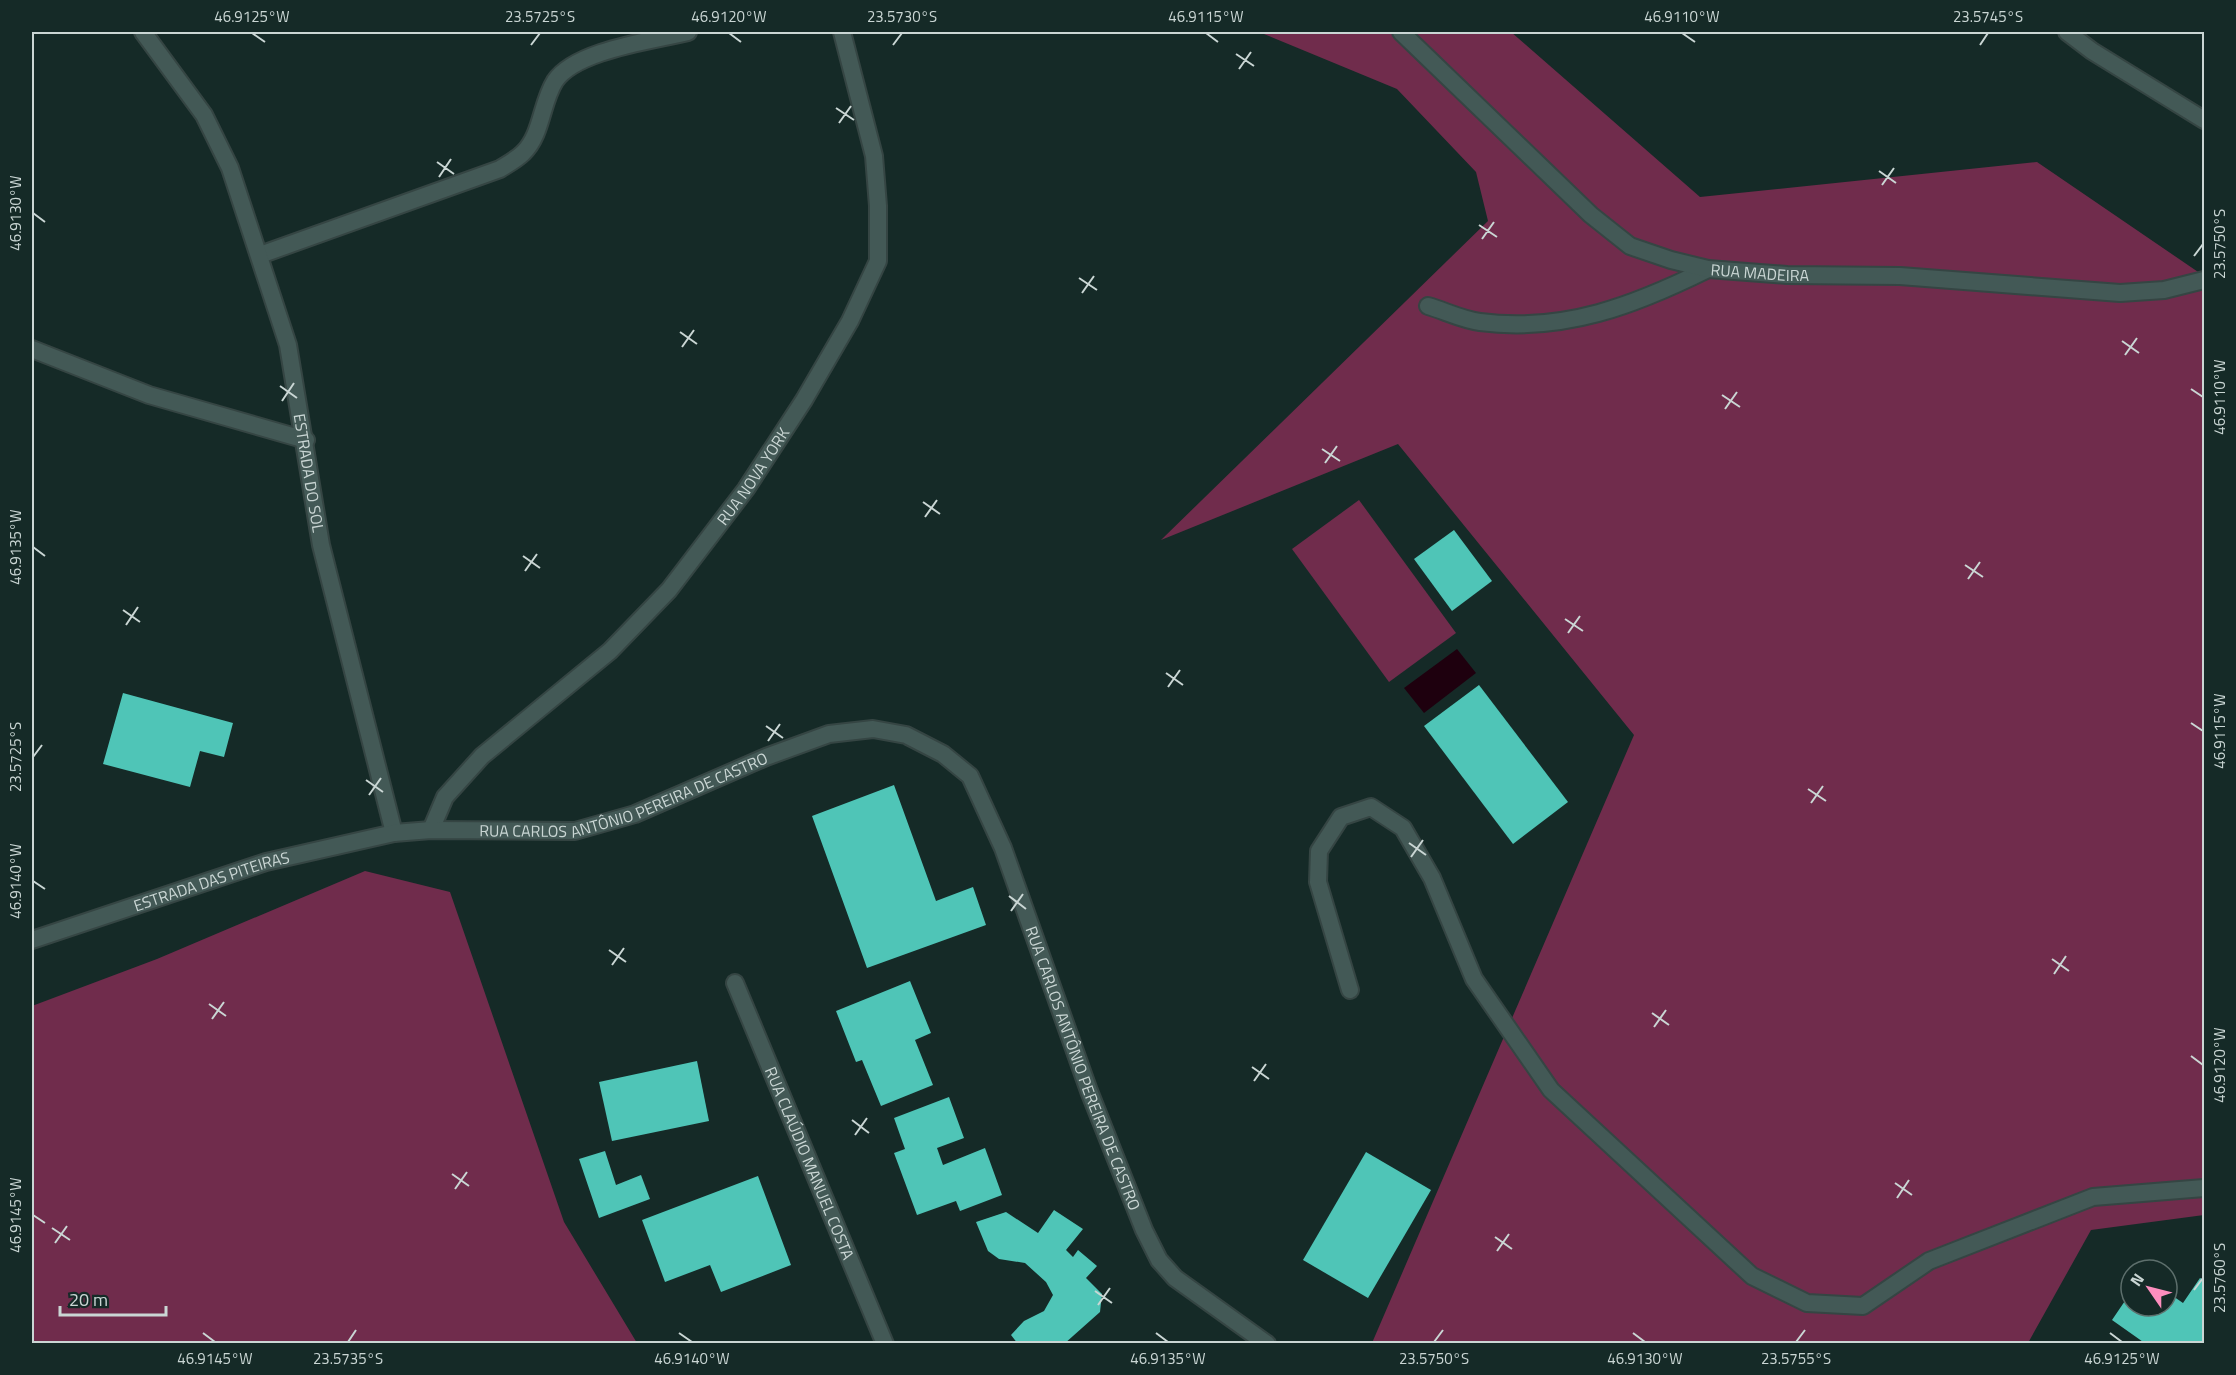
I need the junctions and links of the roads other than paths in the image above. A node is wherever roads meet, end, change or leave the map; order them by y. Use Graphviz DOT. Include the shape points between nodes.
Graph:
graph roads {
  1 [pos="143,32"];
  2 [pos="688,32"];
  3 [pos="842,32"];
  4 [pos="1401,32"];
  5 [pos="2067,32"];
  6 [pos="2205,120"];
  7 [pos="260,255"];
  8 [pos="1708,269"];
  9 [pos="2205,280"];
  10 [pos="1428,306"];
  11 [pos="32,349"];
  12 [pos="306,440"];
  13 [pos="431,830"];
  14 [pos="394,833"];
  15 [pos="32,940"];
  16 [pos="735,984"];
  17 [pos="1350,990"];
  18 [pos="2205,1188"];
  19 [pos="885,1344"];
  20 [pos="1267,1344"];
  1 -- 7 [label="street, ESTRADA DO SOL" via="204,115 230,168"];
  2 -- 7 [label="street" via="571,65 555,81 537,131 524,153 500,169"];
  3 -- 13 [label="street, RUA NOVA YORK" via="874,156 878,206 878,261 850,321 746,489 669,590 610,651 482,756 445,797"];
  4 -- 8 [label="street, RUA MADEIRA" via="1553,181 1630,246"];
  5 -- 6 [label="street"];
  7 -- 12 [label="street, ESTRADA DO SOL" via="288,345"];
  8 -- 9 [label="street, RUA MADEIRA" via="1890,276 2120,293 2164,290"];
  8 -- 10 [label="street" via="1653,296 1596,315 1538,326 1478,322"];
  11 -- 12 [label="street" via="149,395"];
  12 -- 14 [label="street, ESTRADA DO SOL" via="321,545"];
  13 -- 14 [label="street, RUA CARLOS ANTÔNIO PEREIRA DE CASTRO"];
  13 -- 20 [label="street, RUA CARLOS ANTÔNIO PEREIRA DE CASTRO" via="575,831 635,814 829,734 873,729 906,735 943,754 970,776 1003,848 1089,1091 1159,1260 1175,1278"];
  14 -- 15 [label="street, ESTRADA DAS PITEIRAS" via="266,862"];
  16 -- 19 [label="street, RUA CLAÚDIO MANUEL COSTA"];
  17 -- 18 [label="street" via="1318,882 1319,850 1341,817 1371,807 1402,828 1432,878 1474,979 1551,1090 1752,1276 1807,1303 1863,1306 1929,1261 2093,1197"];
}
